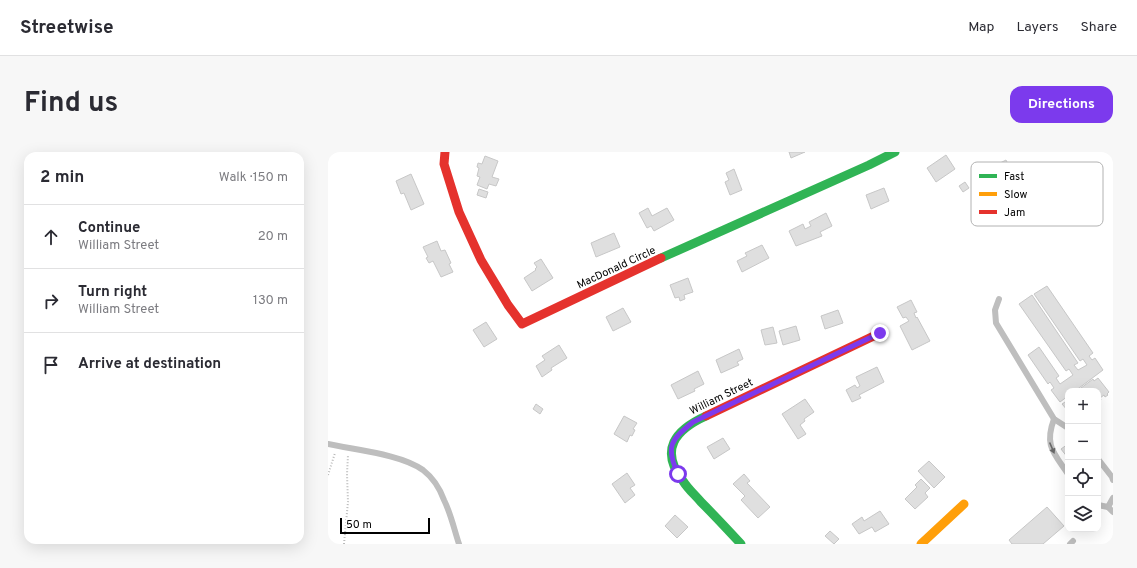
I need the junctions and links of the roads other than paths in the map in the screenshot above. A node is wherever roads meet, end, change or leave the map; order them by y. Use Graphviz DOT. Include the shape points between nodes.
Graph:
graph roads {
  1 [pos="446,152"];
  2 [pos="896,152"];
  3 [pos="999,299"];
  4 [pos="880,333"];
  5 [pos="1054,419"];
  6 [pos="1065,426"];
  7 [pos="328,444"];
  8 [pos="1099,460"];
  9 [pos="1065,470"];
  10 [pos="1113,480"];
  11 [pos="1113,498"];
  12 [pos="964,504"];
  13 [pos="1101,506"];
  14 [pos="1108,507"];
  15 [pos="1113,512"];
  16 [pos="458,544"];
  17 [pos="741,544"];
  18 [pos="921,544"];
  1 -- 2 [label="street, MacDonald Circle" via="444,164 460,212 481,260 522,324 708,236"];
  3 -- 5 [label="lane" via="995,310 996,323"];
  4 -- 17 [label="street, William Street" via="702,417 683,430 671,444 673,462 683,482"];
  5 -- 6 [label="lane"];
  5 -- 9 [label="lane, one-way" via="1049,439 1051,449"];
  7 -- 16 [label="lane" via="402,460 424,471 435,483 444,500"];
  8 -- 10 [label="lane"];
  11 -- 14 [label="lane"];
  12 -- 18 [label="street"];
  13 -- 14 [label="lane"];
  14 -- 15 [label="lane"];
}
